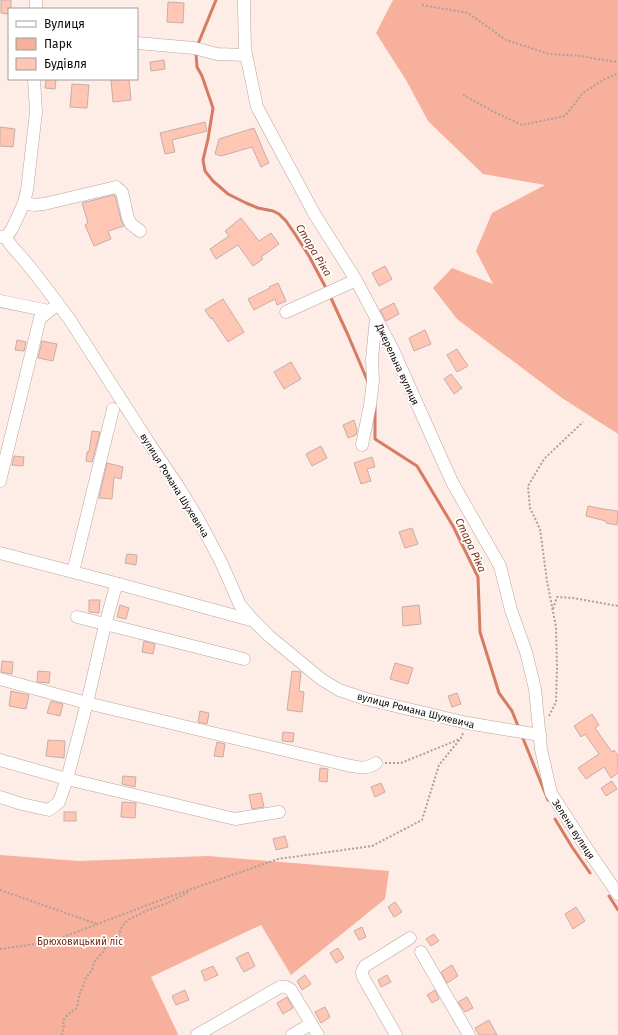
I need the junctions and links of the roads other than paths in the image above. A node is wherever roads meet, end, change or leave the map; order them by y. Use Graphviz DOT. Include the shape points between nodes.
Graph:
graph roads {
  1 [pos="244,0"];
  2 [pos="138,44"];
  3 [pos="246,55"];
  4 [pos="34,80"];
  5 [pos="24,203"];
  6 [pos="140,231"];
  7 [pos="3,237"];
  8 [pos="356,280"];
  9 [pos="0,301"];
  10 [pos="54,307"];
  11 [pos="286,312"];
  12 [pos="376,318"];
  13 [pos="114,409"];
  14 [pos="362,445"];
  15 [pos="0,481"];
  16 [pos="0,553"];
  17 [pos="73,572"];
  18 [pos="119,584"];
  19 [pos="77,617"];
  20 [pos="254,621"];
  21 [pos="105,624"];
  22 [pos="244,659"];
  23 [pos="0,678"];
  24 [pos="87,703"];
  25 [pos="535,734"];
  26 [pos="0,760"];
  27 [pos="376,763"];
  28 [pos="67,779"];
  29 [pos="0,798"];
  30 [pos="279,812"];
  31 [pos="618,894"];
  32 [pos="410,938"];
  33 [pos="421,952"];
  34 [pos="311,1024"];
  35 [pos="197,1035"];
  36 [pos="292,1035"];
  37 [pos="318,1035"];
  38 [pos="396,1035"];
  39 [pos="469,1035"];
  1 -- 3 [label="street, Джерельна вулиця"];
  2 -- 3 [label="street"];
  3 -- 8 [label="street, Джерельна вулиця" via="257,107 314,215"];
  4 -- 5 [label="street" via="36,112"];
  5 -- 6 [label="street" via="44,204 116,187 122,192 128,218"];
  5 -- 7 [label="street" via="12,229"];
  7 -- 10 [label="street, вулиця Романа Шухевича" via="24,260"];
  8 -- 11 [label="street"];
  8 -- 12 [label="street, Джерельна вулиця"];
  9 -- 10 [label="street"];
  10 -- 15 [label="street" via="40,318"];
  10 -- 20 [label="street, вулиця Романа Шухевича" via="178,486 220,560 240,605"];
  12 -- 14 [label="street" via="372,359 373,381"];
  12 -- 25 [label="street, Джерельна вулиця" via="452,482 500,566 535,689"];
  13 -- 17 [label="street"];
  16 -- 17 [label="street"];
  17 -- 18 [label="street"];
  18 -- 20 [label="street"];
  18 -- 21 [label="street" via="115,589"];
  19 -- 21 [label="street"];
  20 -- 25 [label="street, вулиця Романа Шухевича" via="321,679 339,690 467,723"];
  21 -- 22 [label="street"];
  21 -- 24 [label="street"];
  23 -- 24 [label="street"];
  24 -- 27 [label="street" via="351,766 362,768"];
  24 -- 28 [label="street"];
  25 -- 31 [label="street, Зелена вулиця" via="551,793"];
  26 -- 28 [label="street"];
  28 -- 29 [label="street" via="59,802 49,810"];
  28 -- 30 [label="street" via="235,819"];
  32 -- 38 [label="street" via="365,966 362,973"];
  33 -- 39 [label="street"];
  34 -- 35 [label="street" via="291,990 284,986"];
  34 -- 36 [label="street"];
  34 -- 37 [label="street"];
}
